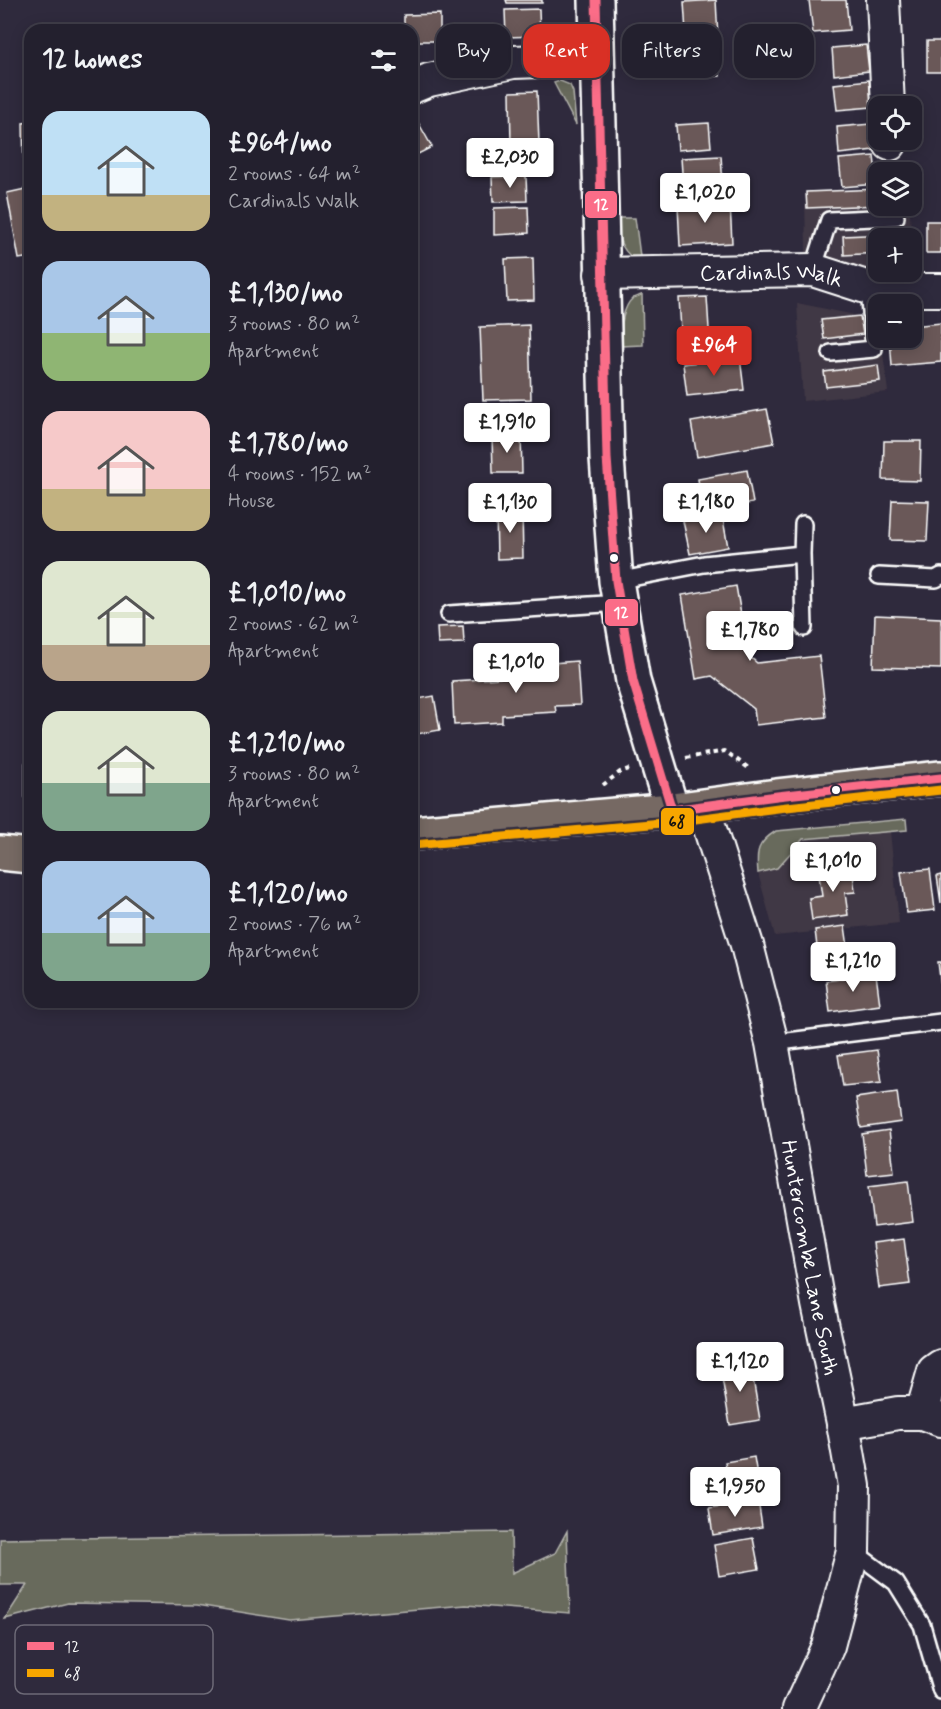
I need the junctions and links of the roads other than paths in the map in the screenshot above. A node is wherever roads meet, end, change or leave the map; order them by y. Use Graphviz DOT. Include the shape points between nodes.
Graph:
graph roads {
  1 [pos="596,0"];
  2 [pos="883,0"];
  3 [pos="597,24"];
  4 [pos="523,62"];
  5 [pos="598,78"];
  6 [pos="418,85"];
  7 [pos="888,96"];
  8 [pos="896,217"];
  9 [pos="813,270"];
  10 [pos="601,274"];
  11 [pos="869,288"];
  12 [pos="941,290"];
  13 [pos="831,353"];
  14 [pos="803,524"];
  15 [pos="802,554"];
  16 [pos="879,576"];
  17 [pos="941,576"];
  18 [pos="618,592"];
  19 [pos="449,614"];
  20 [pos="804,628"];
  21 [pos="941,778"];
  22 [pos="687,808"];
  23 [pos="418,832"];
  24 [pos="0,853"];
  25 [pos="24,855"];
  26 [pos="941,1022"];
  27 [pos="772,1043"];
  28 [pos="941,1366"];
  29 [pos="931,1417"];
  30 [pos="843,1423"];
  31 [pos="853,1551"];
  32 [pos="941,1691"];
  33 [pos="799,1709"];
  1 -- 3 [label="street"];
  2 -- 7 [label="street"];
  4 -- 6 [label="street"];
  5 -- 10 [label="street"];
  8 -- 9 [label="lane" via="829,220"];
  9 -- 10 [label="street, Cardinals Walk"];
  9 -- 11 [label="street, Cardinals Walk"];
  10 -- 18 [label="street" via="607,458"];
  11 -- 12 [label="street, Cardinals Walk"];
  11 -- 13 [label="lane" via="874,349"];
  14 -- 15 [label="lane"];
  15 -- 18 [label="lane" via="704,564"];
  15 -- 20 [label="lane"];
  16 -- 17 [label="lane"];
  18 -- 19 [label="lane"];
  18 -- 22 [label="street" via="633,681"];
  21 -- 22 [label="main road"];
  22 -- 23 [label="main road"];
  22 -- 27 [label="street, Huntercombe Lane South" via="747,945"];
  24 -- 25 [label="main road"];
  26 -- 27 [label="lane"];
  27 -- 30 [label="street, Huntercombe Lane South"];
  28 -- 29 [label="street" via="934,1371"];
  29 -- 30 [label="street" via="898,1413"];
  30 -- 31 [label="street, Huntercombe Lane South" via="854,1486"];
  31 -- 32 [label="lane" via="896,1584 922,1625"];
  31 -- 33 [label="street, Huntercombe Lane South" via="828,1646"];
}
